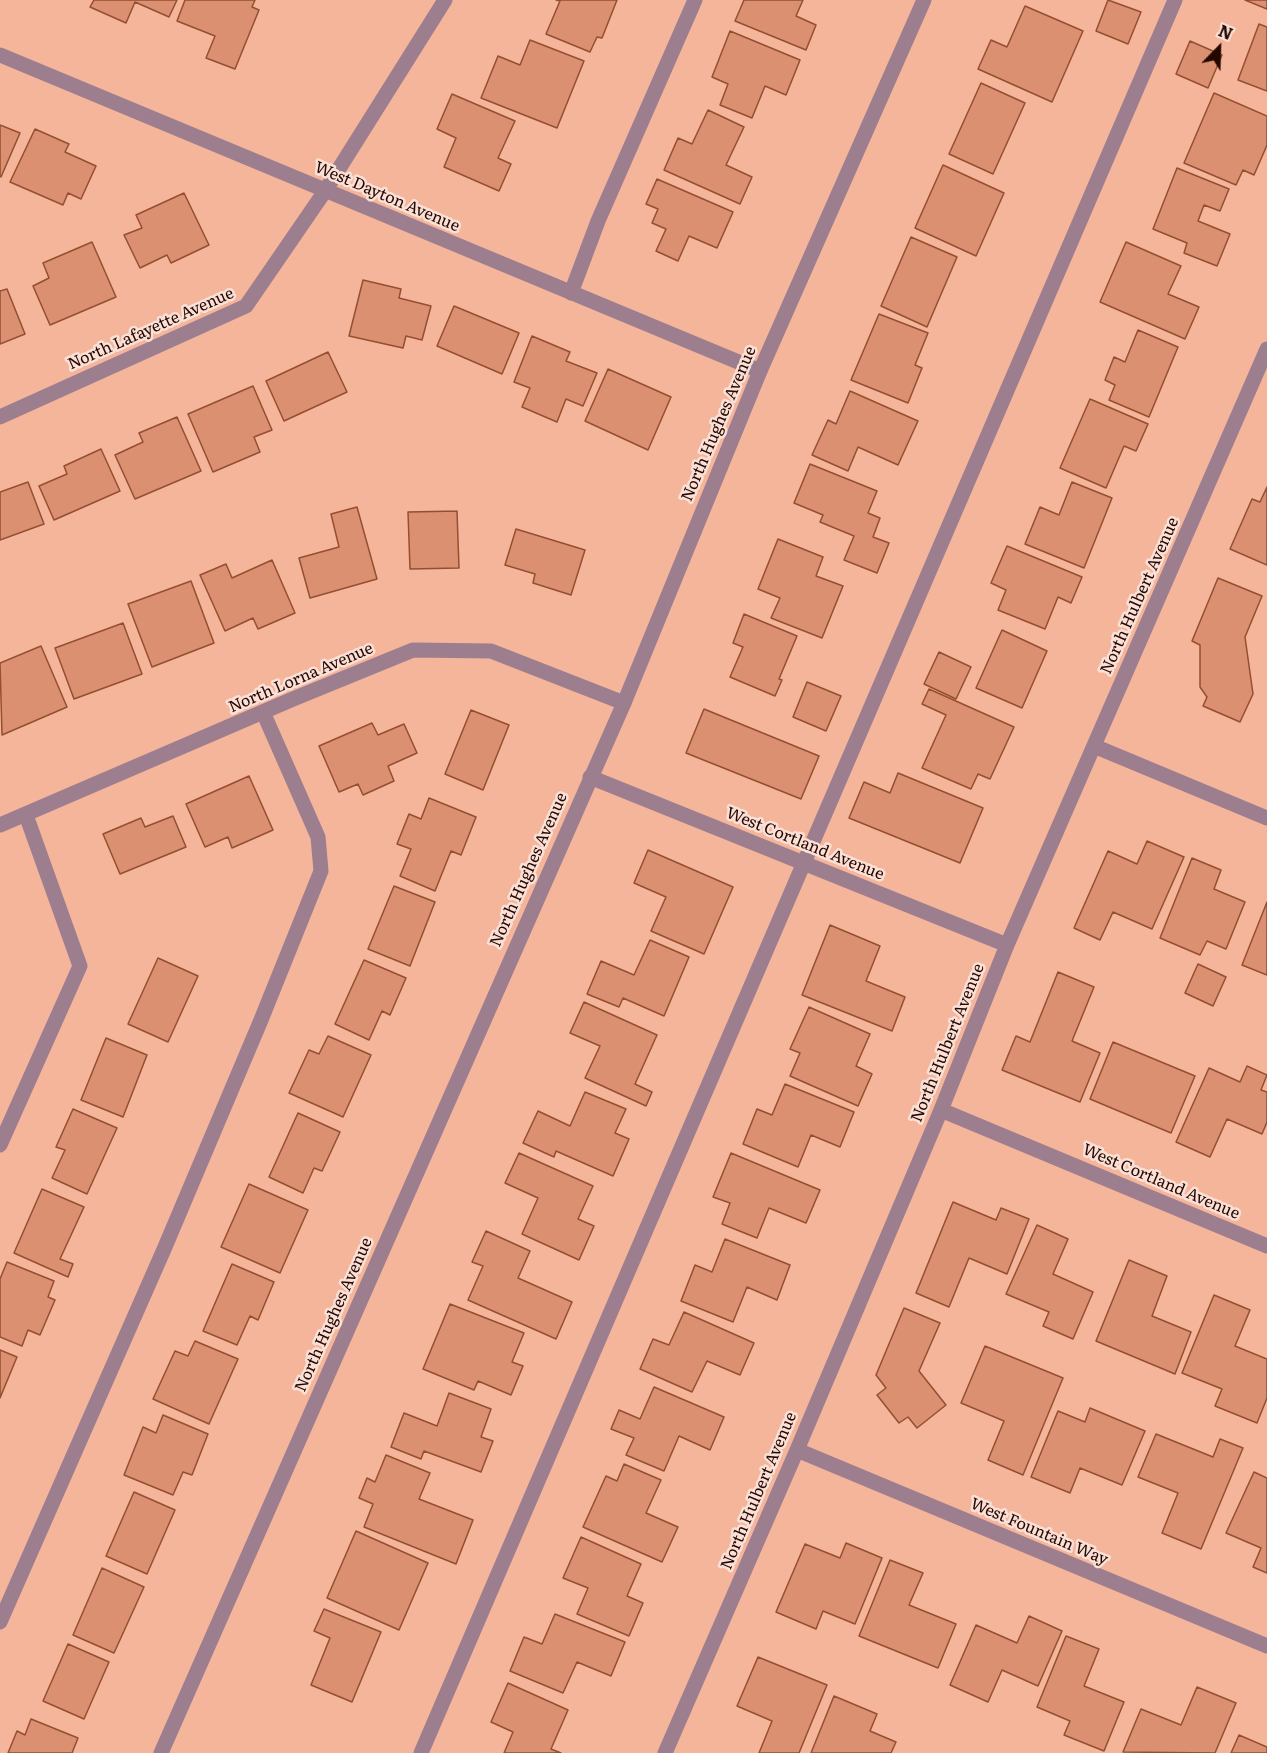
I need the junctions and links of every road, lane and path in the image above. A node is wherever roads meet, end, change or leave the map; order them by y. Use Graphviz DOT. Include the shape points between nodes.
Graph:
graph roads {
  1 [pos="445,0"];
  2 [pos="694,0"];
  3 [pos="924,0"];
  4 [pos="1175,0"];
  5 [pos="0,55"];
  6 [pos="325,191"];
  7 [pos="571,293"];
  8 [pos="1267,349"];
  9 [pos="760,371"];
  10 [pos="0,417"];
  11 [pos="624,703"];
  12 [pos="263,712"];
  13 [pos="1094,746"];
  14 [pos="590,777"];
  15 [pos="26,816"];
  16 [pos="1267,818"];
  17 [pos="0,825"];
  18 [pos="803,862"];
  19 [pos="1007,945"];
  20 [pos="941,1110"];
  21 [pos="0,1145"];
  22 [pos="1267,1246"];
  23 [pos="796,1450"];
  24 [pos="0,1622"];
  25 [pos="1267,1647"];
  26 [pos="161,1753"];
  27 [pos="421,1753"];
  28 [pos="665,1753"];
  1 -- 6 [label="street, North Lafayette Avenue"];
  2 -- 7 [label="street"];
  3 -- 9 [label="street, North Hughes Avenue"];
  4 -- 18 [label="street"];
  5 -- 6 [label="street, West Dayton Avenue"];
  6 -- 7 [label="street, West Dayton Avenue"];
  6 -- 10 [label="street, North Lafayette Avenue" via="246,306"];
  7 -- 9 [label="street, West Dayton Avenue"];
  8 -- 13 [label="street, North Hulbert Avenue"];
  9 -- 11 [label="street, North Hughes Avenue"];
  11 -- 12 [label="street, North Lorna Avenue" via="491,651 413,650"];
  11 -- 14 [label="street, North Hughes Avenue"];
  12 -- 15 [label="street, North Lorna Avenue"];
  12 -- 24 [label="street" via="318,837 321,871 165,1246"];
  13 -- 16 [label="street"];
  13 -- 19 [label="street, North Hulbert Avenue"];
  14 -- 18 [label="street, West Cortland Avenue"];
  14 -- 26 [label="street, North Hughes Avenue"];
  15 -- 17 [label="street, North Lorna Avenue"];
  15 -- 21 [label="street" via="80,966"];
  18 -- 19 [label="street, West Cortland Avenue"];
  18 -- 27 [label="street"];
  19 -- 20 [label="street, North Hulbert Avenue"];
  20 -- 22 [label="street, West Cortland Avenue"];
  20 -- 23 [label="street, North Hulbert Avenue"];
  23 -- 25 [label="street, West Fountain Way"];
  23 -- 28 [label="street, North Hulbert Avenue"];
}
